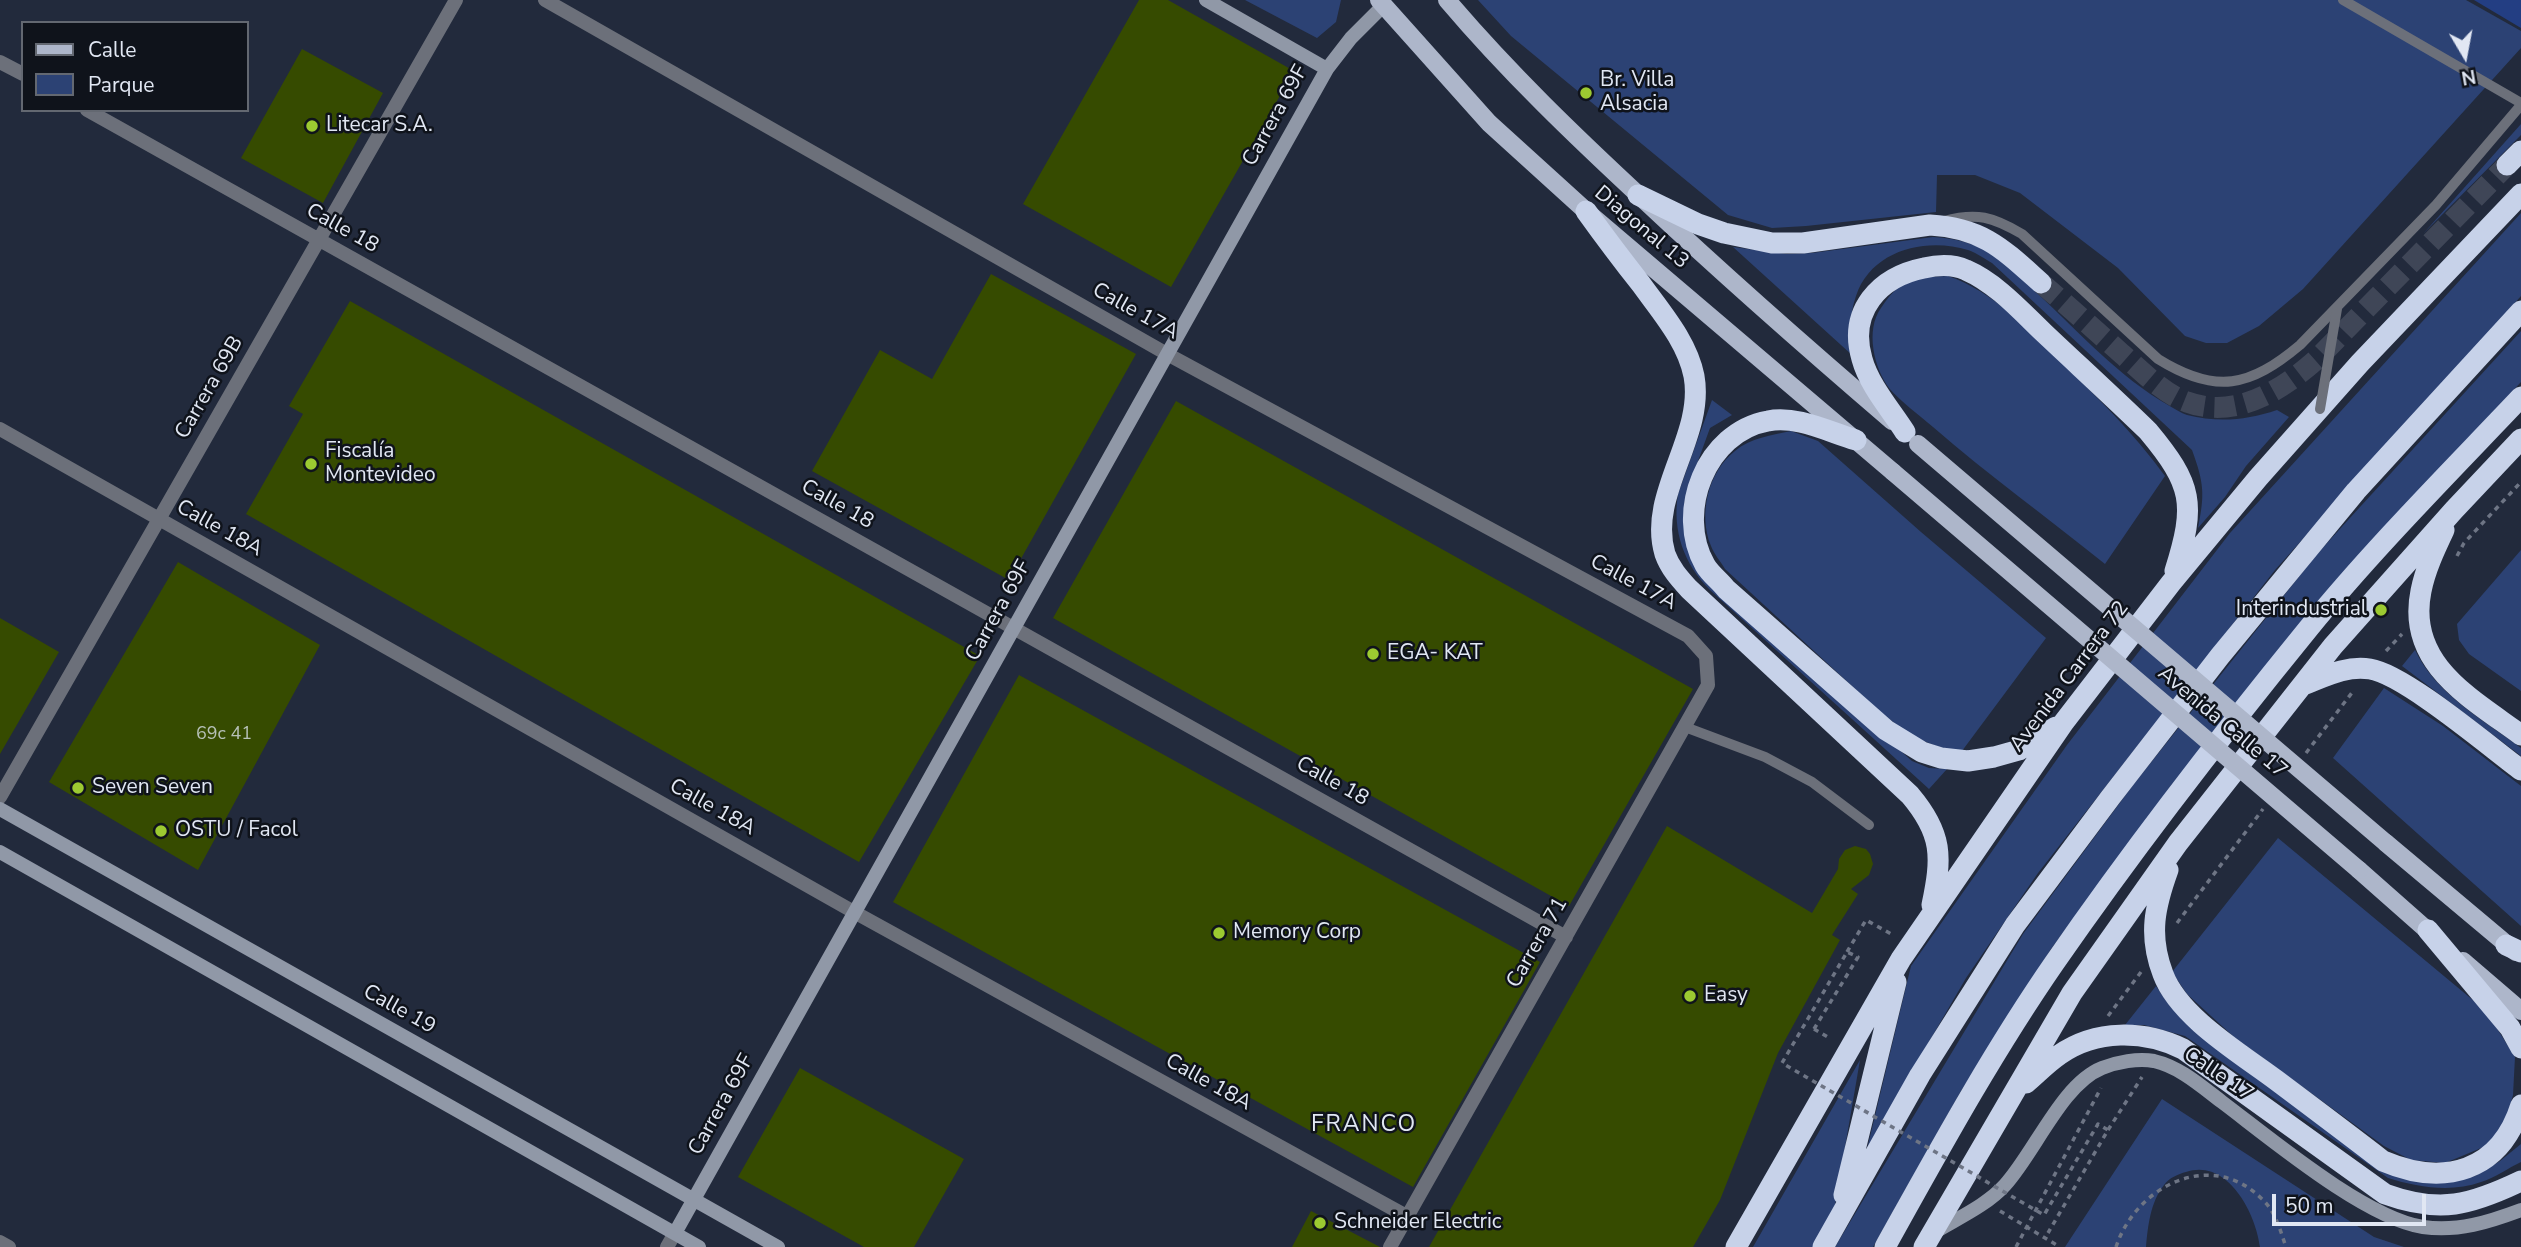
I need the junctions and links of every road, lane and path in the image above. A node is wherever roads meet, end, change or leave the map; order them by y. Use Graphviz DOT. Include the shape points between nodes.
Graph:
graph roads {
  1 [pos="456,0"];
  2 [pos="545,0"];
  3 [pos="1206,0"];
  4 [pos="1447,0"];
  5 [pos="2343,0"];
  6 [pos="1381,3"];
  7 [pos="0,61"];
  8 [pos="1327,69"];
  9 [pos="21,73"];
  10 [pos="2521,104"];
  11 [pos="91,112"];
  12 [pos="2521,194"];
  13 [pos="1638,195"];
  14 [pos="1586,211"];
  15 [pos="1930,225"];
  16 [pos="319,240"];
  17 [pos="2041,283"];
  18 [pos="2337,309"];
  19 [pos="2521,311"];
  20 [pos="1167,354"];
  21 [pos="2521,397"];
  22 [pos="2320,409"];
  23 [pos="0,429"];
  24 [pos="1911,438"];
  25 [pos="2521,439"];
  26 [pos="1856,440"];
  27 [pos="1893,472"];
  28 [pos="2521,482"];
  29 [pos="2454,510"];
  30 [pos="159,520"];
  31 [pos="2452,565"];
  32 [pos="2171,583"];
  33 [pos="2419,616"];
  34 [pos="1014,628"];
  35 [pos="1706,656"];
  36 [pos="2370,669"];
  37 [pos="2301,686"];
  38 [pos="2064,722"];
  39 [pos="1685,727"];
  40 [pos="2521,735"];
  41 [pos="2302,757"];
  42 [pos="2521,770"];
  43 [pos="0,797"];
  44 [pos="2270,801"];
  45 [pos="0,809"];
  46 [pos="1869,825"];
  47 [pos="2178,843"];
  48 [pos="0,852"];
  49 [pos="854,912"];
  50 [pos="1929,916"];
  51 [pos="2428,930"];
  52 [pos="1566,937"];
  53 [pos="2516,951"];
  54 [pos="1847,952"];
  55 [pos="1905,952"];
  56 [pos="2157,952"];
  57 [pos="2521,1011"];
  58 [pos="1814,1029"];
  59 [pos="2102,1037"];
  60 [pos="2521,1048"];
  61 [pos="2152,1060"];
  62 [pos="2102,1068"];
  63 [pos="2013,1093"];
  64 [pos="2521,1105"];
  65 [pos="2109,1130"];
  66 [pos="2521,1181"];
  67 [pos="693,1200"];
  68 [pos="1985,1201"];
  69 [pos="2521,1210"];
  70 [pos="1408,1217"];
  71 [pos="1838,1219"];
  72 [pos="2028,1228"];
  73 [pos="675,1233"];
  74 [pos="2046,1235"];
  75 [pos="1928,1241"];
  76 [pos="0,1242"];
  77 [pos="9,1247"];
  78 [pos="667,1247"];
  79 [pos="699,1247"];
  80 [pos="778,1247"];
  81 [pos="1390,1247"];
  82 [pos="1736,1247"];
  83 [pos="1823,1247"];
  84 [pos="1885,1247"];
  85 [pos="2016,1247"];
  86 [pos="2060,1247"];
  87 [pos="2116,1247"];
  88 [pos="2286,1247"];
  1 -- 16 [label="street, Carrera 69B"];
  2 -- 20 [label="street, Calle 17A"];
  3 -- 8 [label="street"];
  4 -- 13 [label="main road, Diagonal 13" via="1521,81"];
  5 -- 10 [label="lane"];
  6 -- 8 [label="street, Carrera 69F"];
  6 -- 14 [label="main road, Diagonal 13" via="1489,123"];
  7 -- 9 [label="street"];
  8 -- 20 [label="street, Carrera 69F"];
  10 -- 18 [label="lane" via="2436,205"];
  11 -- 16 [label="street, Calle 18"];
  12 -- 22 [label="highway, Avenida Carrera 72"];
  13 -- 15 [label="highway" via="1698,224 1772,243 1803,243"];
  13 -- 24 [label="main road, Diagonal 13"];
  14 -- 26 [label="main road, Diagonal 13"];
  14 -- 50 [label="highway" via="1674,329 1694,377 1693,420 1663,520 1669,563 1689,589 1924,811 1937,845 1938,873"];
  15 -- 17 [label="highway" via="1975,233 2001,248"];
  15 -- 18 [label="lane" via="1983,216 2014,229 2158,359 2197,380 2231,381 2279,363"];
  16 -- 30 [label="street, Carrera 69B"];
  16 -- 34 [label="street, Calle 18"];
  18 -- 22 [label="lane, bridge"];
  19 -- 71 [label="highway" via="2356,491 2102,809 2015,925 1920,1075"];
  20 -- 34 [label="street, Carrera 69F"];
  20 -- 35 [label="street, Calle 17A" via="1688,636"];
  21 -- 84 [label="highway" via="2309,628 2109,888 2005,1039"];
  22 -- 32 [label="highway, Avenida Carrera 72"];
  23 -- 30 [label="street, Calle 18A"];
  24 -- 32 [label="highway" via="1862,359 1863,311 1876,291 1907,271 1937,265 1964,269 2017,307 2148,431 2180,473 2187,497 2186,532"];
  24 -- 53 [label="main road, Avenida Calle 17, bridge"];
  25 -- 29 [label="highway"];
  26 -- 27 [label="main road, Diagonal 13"];
  26 -- 38 [label="highway" via="1771,420 1731,437 1704,471 1696,494 1696,542 1706,566 1726,589 1886,730 1922,752 1968,761 1994,757 2019,750"];
  27 -- 51 [label="main road, Avenida Calle 17, bridge"];
  28 -- 31 [label="path" via="2464,543"];
  29 -- 33 [label="highway" via="2421,590"];
  29 -- 37 [label="highway"];
  30 -- 43 [label="street, Carrera 69B"];
  30 -- 49 [label="street, Calle 18A"];
  32 -- 38 [label="highway, Avenida Carrera 72"];
  33 -- 36 [label="path"];
  33 -- 40 [label="highway" via="2429,656 2442,673"];
  34 -- 49 [label="street, Carrera 69F"];
  34 -- 52 [label="street, Calle 18"];
  35 -- 39 [label="street, Carrera 71" via="1708,685"];
  36 -- 37 [label="highway" via="2348,669"];
  36 -- 41 [label="path"];
  36 -- 42 [label="highway" via="2417,693"];
  37 -- 47 [label="highway"];
  38 -- 50 [label="highway, Avenida Carrera 72"];
  39 -- 46 [label="lane" via="1765,757 1812,782"];
  39 -- 52 [label="street, Carrera 71"];
  44 -- 56 [label="path"];
  45 -- 67 [label="street, Calle 19"];
  47 -- 56 [label="highway" via="2156,904"];
  47 -- 63 [label="highway" via="2072,993"];
  48 -- 73 [label="street"];
  49 -- 67 [label="street, Carrera 69F"];
  49 -- 70 [label="street, Calle 18A"];
  50 -- 55 [label="highway, Avenida Carrera 72"];
  51 -- 57 [label="main road, Avenida Calle 17"];
  51 -- 60 [label="highway" via="2510,1028"];
  52 -- 70 [label="street, Carrera 71"];
  54 -- 55 [label="path" via="1866,920"];
  54 -- 58 [label="path, bridge" via="1858,957"];
  54 -- 65 [label="path, bridge" via="1782,1063 2044,1215 2098,1124"];
  55 -- 71 [label="highway"];
  55 -- 82 [label="highway, Avenida Carrera 72"];
  56 -- 59 [label="path" via="2103,1022"];
  56 -- 64 [label="highway" via="2170,987 2190,1012 2383,1161 2404,1170 2445,1174 2484,1159 2500,1147"];
  59 -- 63 [label="highway" via="2060,1055"];
  59 -- 66 [label="highway" via="2143,1035 2183,1049 2371,1186 2409,1203 2457,1205 2486,1198"];
  61 -- 62 [label="street, Calle 17" via="2122,1061"];
  61 -- 65 [label="path"];
  61 -- 69 [label="street, Calle 17" via="2184,1074 2310,1167 2388,1216 2421,1227 2452,1229"];
  62 -- 68 [label="street, Calle 17" via="2076,1086 2012,1177"];
  62 -- 72 [label="path" via="2096,1099"];
  63 -- 75 [label="highway"];
  65 -- 74 [label="path, bridge"];
  67 -- 73 [label="street, Carrera 69F"];
  67 -- 80 [label="street, Calle 19"];
  68 -- 72 [label="path"];
  68 -- 75 [label="street, Calle 17"];
  70 -- 81 [label="street, Carrera 71"];
  71 -- 83 [label="highway"];
  72 -- 74 [label="path"];
  72 -- 85 [label="path"];
  73 -- 78 [label="street, Carrera 69F"];
  73 -- 79 [label="street"];
  74 -- 86 [label="path"];
  76 -- 77 [label="street"];
  87 -- 88 [label="path" via="2127,1222 2163,1186 2207,1175 2238,1182 2262,1198"];
}
